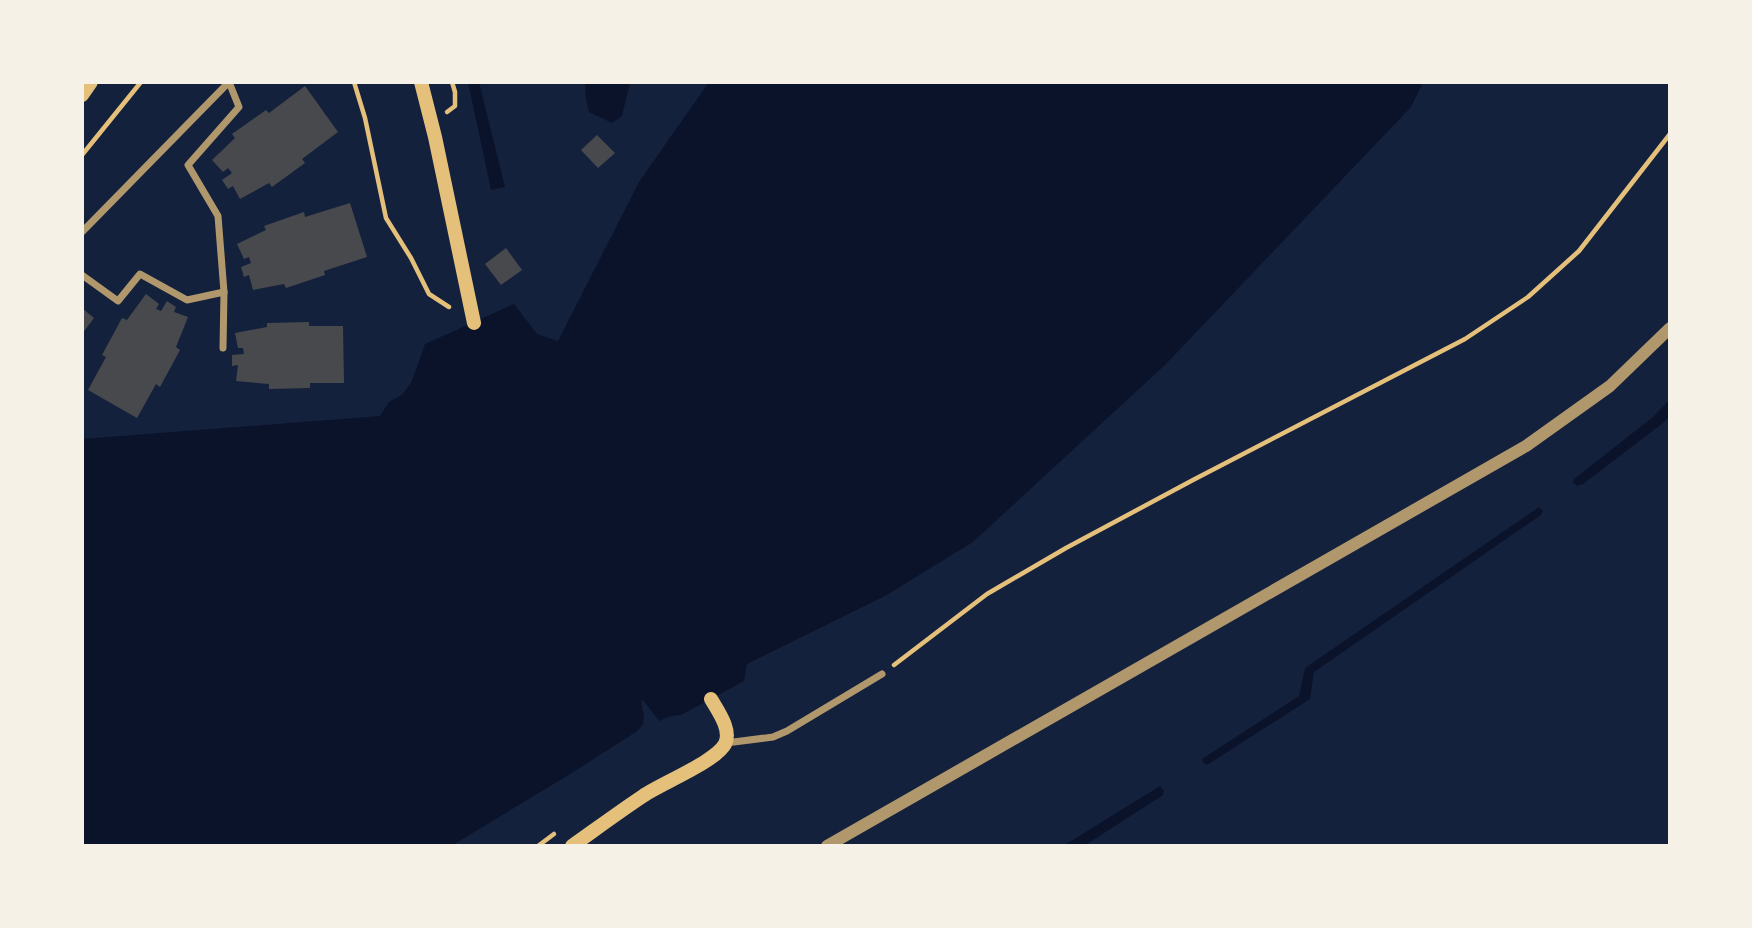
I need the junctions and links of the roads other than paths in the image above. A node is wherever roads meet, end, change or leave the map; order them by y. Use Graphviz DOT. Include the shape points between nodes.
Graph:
graph roads {
  1 [pos="91,82"];
  2 [pos="229,82"];
  3 [pos="421,82"];
  4 [pos="82,95"];
  5 [pos="82,232"];
  6 [pos="82,275"];
  7 [pos="225,292"];
  8 [pos="474,323"];
  9 [pos="1670,328"];
  10 [pos="223,348"];
  11 [pos="882,674"];
  12 [pos="711,699"];
  13 [pos="725,743"];
  14 [pos="572,846"];
  15 [pos="827,846"];
  1 -- 4 [label="main road"];
  2 -- 5 [label="street"];
  2 -- 7 [label="street" via="239,107 188,165 218,216"];
  3 -- 8 [label="main road"];
  6 -- 7 [label="street" via="118,301 140,274 187,300"];
  7 -- 10 [label="street"];
  9 -- 15 [label="street" via="1610,386 1526,446"];
  11 -- 13 [label="street" via="787,731"];
  12 -- 13 [label="main road" via="726,729"];
  13 -- 14 [label="main road"];
}
